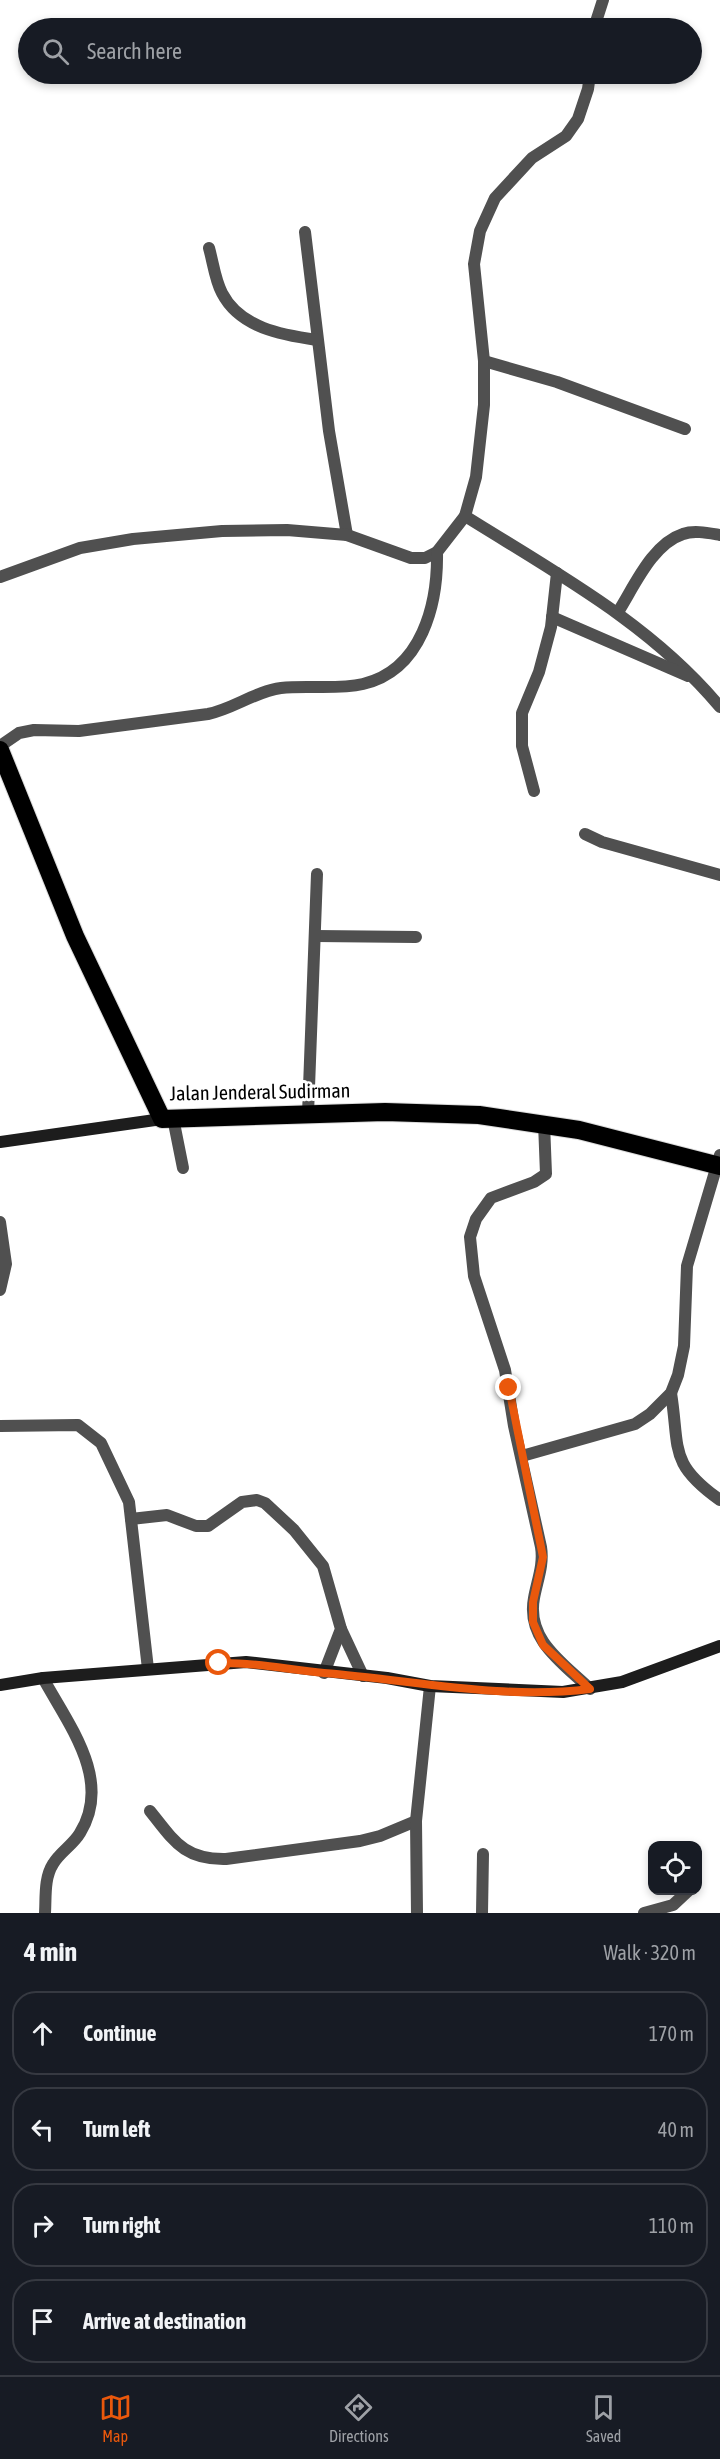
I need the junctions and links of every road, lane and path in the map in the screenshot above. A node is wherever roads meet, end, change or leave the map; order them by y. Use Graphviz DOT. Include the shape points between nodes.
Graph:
graph roads {
  1 [pos="603,0"];
  2 [pos="597,18"];
  3 [pos="589,84"];
  4 [pos="305,232"];
  5 [pos="209,248"];
  6 [pos="317,340"];
  7 [pos="484,360"];
  8 [pos="685,429"];
  9 [pos="465,516"];
  10 [pos="347,535"];
  11 [pos="720,535"];
  12 [pos="437,552"];
  13 [pos="557,573"];
  14 [pos="0,577"];
  15 [pos="618,612"];
  16 [pos="552,617"];
  17 [pos="697,680"];
  18 [pos="720,707"];
  19 [pos="0,748"];
  20 [pos="534,791"];
  21 [pos="585,834"];
  22 [pos="317,874"];
  23 [pos="720,875"];
  24 [pos="316,936"];
  25 [pos="416,938"];
  26 [pos="308,1114"];
  27 [pos="168,1119"];
  28 [pos="544,1123"];
  29 [pos="0,1142"];
  30 [pos="719,1162"];
  31 [pos="183,1168"];
  32 [pos="0,1222"];
  33 [pos="0,1290"];
  34 [pos="671,1393"];
  35 [pos="0,1426"];
  36 [pos="522,1456"];
  37 [pos="720,1500"];
  38 [pos="131,1519"];
  39 [pos="341,1629"];
  40 [pos="720,1646"];
  41 [pos="148,1669"];
  42 [pos="324,1673"];
  43 [pos="363,1676"];
  44 [pos="43,1678"];
  45 [pos="0,1685"];
  46 [pos="430,1686"];
  47 [pos="590,1689"];
  48 [pos="150,1811"];
  49 [pos="416,1821"];
  50 [pos="483,1854"];
  51 [pos="684,1895"];
  52 [pos="45,1913"];
  53 [pos="417,1913"];
  54 [pos="482,1913"];
  55 [pos="644,1913"];
  1 -- 2 [label="street"];
  3 -- 7 [label="street" via="572,128 532,158 495,198 480,231 474,264"];
  4 -- 6 [label="street"];
  5 -- 6 [label="street" via="221,292 234,311 275,334"];
  6 -- 10 [label="street"];
  7 -- 8 [label="street" via="558,382"];
  7 -- 9 [label="street" via="484,405 476,477"];
  9 -- 12 [label="street"];
  9 -- 13 [label="street"];
  10 -- 12 [label="street" via="411,558 425,558"];
  10 -- 14 [label="street" via="287,530 222,531 133,539 80,548"];
  11 -- 15 [label="street" via="685,533 671,539 652,559"];
  12 -- 19 [label="street" via="436,585 421,637 407,659 383,676 363,684 278,688 208,714 79,731 34,730 19,734"];
  13 -- 15 [label="street"];
  13 -- 16 [label="street"];
  15 -- 17 [label="street"];
  16 -- 17 [label="street"];
  16 -- 20 [label="street" via="539,672 522,713 522,746"];
  17 -- 18 [label="street"];
  19 -- 27 [label="highway, Jalan Jenderal Sudirman" via="75,936"];
  21 -- 23 [label="street"];
  22 -- 24 [label="street"];
  24 -- 25 [label="street"];
  24 -- 26 [label="street"];
  26 -- 27 [label="highway, Jalan Jenderal Sudirman"];
  26 -- 28 [label="highway, Jalan Jenderal Sudirman" via="479,1115"];
  27 -- 29 [label="main road"];
  27 -- 31 [label="street"];
  28 -- 30 [label="highway, Jalan Jenderal Sudirman"];
  28 -- 36 [label="street" via="546,1174 491,1198 476,1219 470,1237 474,1276 505,1370"];
  30 -- 34 [label="street" via="687,1266 684,1346"];
  32 -- 33 [label="street" via="6,1264"];
  34 -- 36 [label="street" via="635,1424"];
  34 -- 37 [label="street" via="678,1455 699,1485"];
  35 -- 38 [label="street" via="78,1425 90,1432 101,1443 126,1496"];
  36 -- 47 [label="street" via="543,1557 533,1602 533,1622 543,1645"];
  38 -- 39 [label="street" via="167,1515 196,1526 208,1526 242,1502 265,1503 294,1530 323,1566"];
  38 -- 41 [label="street"];
  39 -- 42 [label="street"];
  39 -- 43 [label="street"];
  40 -- 47 [label="main road" via="633,1678"];
  41 -- 42 [label="main road" via="246,1662"];
  41 -- 44 [label="main road"];
  42 -- 43 [label="main road"];
  43 -- 46 [label="main road"];
  44 -- 45 [label="main road"];
  44 -- 52 [label="street" via="85,1755 93,1786 89,1814 81,1832 53,1864 47,1880"];
  46 -- 47 [label="main road" via="540,1692"];
  46 -- 49 [label="street"];
  48 -- 49 [label="street" via="173,1840 204,1859 360,1841"];
  49 -- 53 [label="street"];
  50 -- 54 [label="street"];
  51 -- 55 [label="street" via="673,1905"];
}
